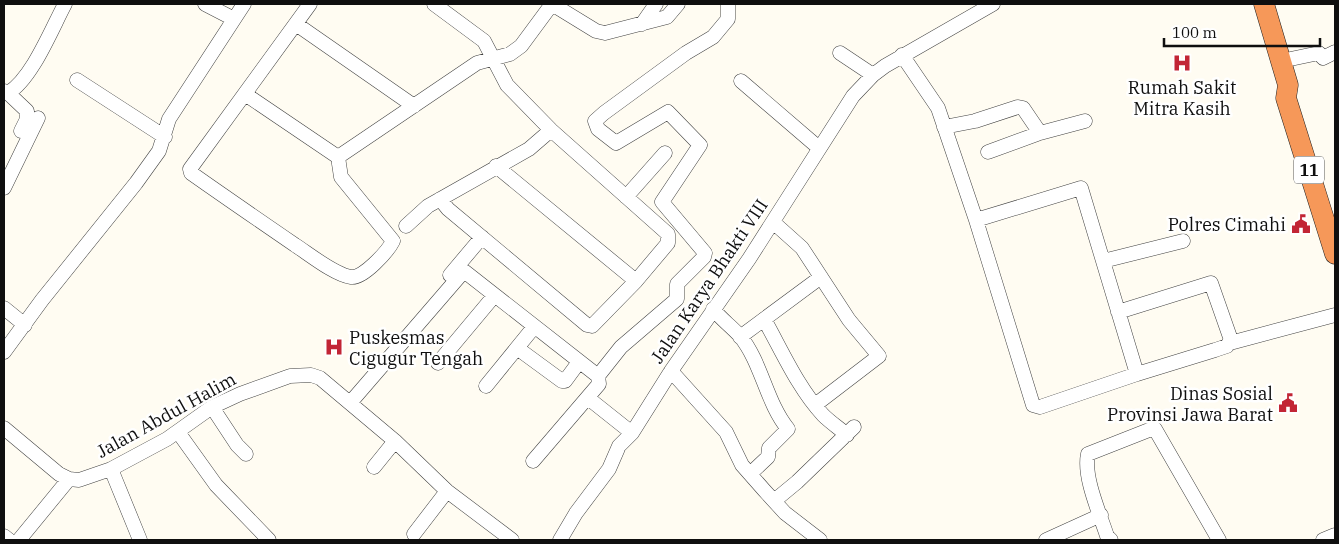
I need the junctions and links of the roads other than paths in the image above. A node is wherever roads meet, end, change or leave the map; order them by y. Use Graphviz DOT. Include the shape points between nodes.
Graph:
graph roads {
  1 [pos="65,4"];
  2 [pos="204,4"];
  3 [pos="244,4"];
  4 [pos="310,4"];
  5 [pos="434,4"];
  6 [pos="656,4"];
  7 [pos="678,4"];
  8 [pos="728,4"];
  9 [pos="993,4"];
  10 [pos="1264,4"];
  11 [pos="234,19"];
  12 [pos="296,24"];
  13 [pos="642,24"];
  14 [pos="1335,52"];
  15 [pos="840,53"];
  16 [pos="902,55"];
  17 [pos="494,58"];
  18 [pos="1281,61"];
  19 [pos="873,75"];
  20 [pos="77,80"];
  21 [pos="741,80"];
  22 [pos="1288,85"];
  23 [pos="6,92"];
  24 [pos="245,94"];
  25 [pos="414,106"];
  26 [pos="38,118"];
  27 [pos="1086,121"];
  28 [pos="944,128"];
  29 [pos="551,130"];
  30 [pos="21,131"];
  31 [pos="1040,133"];
  32 [pos="165,137"];
  33 [pos="819,148"];
  34 [pos="988,152"];
  35 [pos="665,153"];
  36 [pos="338,157"];
  37 [pos="496,166"];
  38 [pos="4,188"];
  39 [pos="626,197"];
  40 [pos="440,198"];
  41 [pos="1335,216"];
  42 [pos="976,220"];
  43 [pos="774,222"];
  44 [pos="406,226"];
  45 [pos="482,237"];
  46 [pos="1183,241"];
  47 [pos="1335,254"];
  48 [pos="1103,261"];
  49 [pos="821,277"];
  50 [pos="636,281"];
  51 [pos="494,296"];
  52 [pos="4,308"];
  53 [pos="713,309"];
  54 [pos="1118,312"];
  55 [pos="1335,315"];
  56 [pos="764,319"];
  57 [pos="25,325"];
  58 [pos="534,327"];
  59 [pos="740,337"];
  60 [pos="1230,343"];
  61 [pos="517,348"];
  62 [pos="4,352"];
  63 [pos="579,362"];
  64 [pos="438,363"];
  65 [pos="671,371"];
  66 [pos="1137,374"];
  67 [pos="598,376"];
  68 [pos="486,386"];
  69 [pos="351,397"];
  70 [pos="588,398"];
  71 [pos="815,404"];
  72 [pos="212,407"];
  73 [pos="4,428"];
  74 [pos="178,432"];
  75 [pos="632,433"];
  76 [pos="394,441"];
  77 [pos="246,454"];
  78 [pos="533,462"];
  79 [pos="374,467"];
  80 [pos="110,469"];
  81 [pos="751,473"];
  82 [pos="69,479"];
  83 [pos="447,491"];
  84 [pos="774,501"];
  85 [pos="1101,514"];
  86 [pos="414,534"];
  87 [pos="1335,535"];
  88 [pos="4,536"];
  89 [pos="8,540"];
  90 [pos="19,540"];
  91 [pos="140,540"];
  92 [pos="269,540"];
  93 [pos="512,540"];
  94 [pos="560,540"];
  95 [pos="820,540"];
  96 [pos="1046,540"];
  97 [pos="1111,540"];
  98 [pos="1219,540"];
  99 [pos="1323,540"];
  1 -- 23 [label="street" via="34,63 17,86"];
  2 -- 11 [label="street"];
  3 -- 11 [label="street"];
  4 -- 12 [label="street"];
  5 -- 17 [label="street" via="484,41"];
  6 -- 13 [label="street"];
  7 -- 13 [label="street" via="671,16"];
  8 -- 67 [label="street" via="728,18 714,37 686,53 596,121 598,129 616,143 668,112 700,145 662,202 705,255 677,284 676,299 621,348"];
  9 -- 16 [label="street, Jalan Karya Bhakti VIII"];
  10 -- 18 [label="highway, 11"];
  11 -- 32 [label="street" via="169,119 164,129"];
  12 -- 24 [label="street"];
  12 -- 25 [label="street"];
  13 -- 17 [label="street" via="605,33 596,31 552,4 521,46 510,54"];
  14 -- 18 [label="street" via="1323,58 1319,53"];
  15 -- 19 [label="street"];
  16 -- 19 [label="street, Jalan Karya Bhakti VIII"];
  16 -- 28 [label="street" via="938,108"];
  17 -- 25 [label="street" via="477,63"];
  17 -- 29 [label="street" via="507,85"];
  18 -- 22 [label="highway, 11"];
  19 -- 33 [label="street, Jalan Karya Bhakti VIII" via="853,96"];
  20 -- 32 [label="street"];
  21 -- 33 [label="street"];
  22 -- 41 [label="highway, 11" via="1296,95"];
  22 -- 47 [label="highway, 11" via="1286,98"];
  23 -- 30 [label="street" via="28,111"];
  24 -- 36 [label="street"];
  24 -- 36 [label="street" via="191,165 191,173 317,260 350,277 358,277 390,247 392,241 341,177"];
  25 -- 36 [label="street"];
  26 -- 38 [label="street"];
  27 -- 31 [label="street"];
  28 -- 31 [label="street" via="1018,107 1023,108"];
  28 -- 42 [label="street"];
  29 -- 37 [label="street" via="530,149"];
  29 -- 39 [label="street"];
  31 -- 34 [label="street"];
  32 -- 57 [label="street" via="136,184 47,293"];
  33 -- 43 [label="street, Jalan Karya Bhakti VIII"];
  35 -- 39 [label="street"];
  37 -- 40 [label="street"];
  37 -- 50 [label="street"];
  39 -- 50 [label="street" via="669,238"];
  40 -- 44 [label="street"];
  40 -- 45 [label="street" via="448,209"];
  42 -- 48 [label="street" via="1080,188"];
  42 -- 66 [label="street" via="1033,405 1040,407"];
  43 -- 49 [label="street" via="802,248"];
  43 -- 53 [label="street, Jalan Karya Bhakti VIII"];
  45 -- 50 [label="street" via="587,325 596,323"];
  45 -- 69 [label="street"];
  46 -- 48 [label="street"];
  48 -- 54 [label="street"];
  49 -- 56 [label="street"];
  49 -- 71 [label="street" via="849,320 879,356"];
  51 -- 58 [label="street"];
  51 -- 64 [label="street"];
  51 -- 69 [label="street" via="470,274 461,272"];
  52 -- 57 [label="street"];
  53 -- 59 [label="street"];
  53 -- 65 [label="street, Jalan Karya Bhakti VIII"];
  54 -- 60 [label="street" via="1211,283 1230,333"];
  54 -- 66 [label="street"];
  55 -- 60 [label="street"];
  56 -- 59 [label="street"];
  56 -- 71 [label="street"];
  57 -- 62 [label="street"];
  58 -- 61 [label="street"];
  58 -- 63 [label="street"];
  59 -- 81 [label="street" via="779,418 788,429 769,448 768,457"];
  60 -- 66 [label="street"];
  61 -- 63 [label="street" via="562,381"];
  61 -- 68 [label="street"];
  63 -- 67 [label="street"];
  65 -- 75 [label="street, Jalan Karya Bhakti VIII"];
  65 -- 81 [label="street" via="726,432 742,465"];
  67 -- 70 [label="street" via="599,384"];
  69 -- 72 [label="street, Jalan Abdul Halim" via="320,378 302,374 264,385"];
  69 -- 76 [label="street, Jalan Abdul Halim"];
  70 -- 75 [label="street"];
  70 -- 78 [label="street"];
  71 -- 84 [label="street" via="824,415 851,431"];
  72 -- 74 [label="street, Jalan Abdul Halim"];
  72 -- 77 [label="street"];
  73 -- 82 [label="street"];
  74 -- 80 [label="street, Jalan Abdul Halim"];
  74 -- 92 [label="street" via="216,485"];
  75 -- 94 [label="street, Jalan Karya Bhakti VIII" via="619,446 609,469"];
  76 -- 79 [label="street"];
  76 -- 83 [label="street, Jalan Abdul Halim"];
  80 -- 82 [label="street, Jalan Abdul Halim" via="79,480"];
  80 -- 91 [label="street"];
  81 -- 84 [label="street"];
  82 -- 90 [label="street"];
  83 -- 86 [label="street"];
  83 -- 93 [label="street, Jalan Abdul Halim"];
  84 -- 95 [label="street"];
  85 -- 96 [label="street"];
  85 -- 97 [label="street"];
  85 -- 98 [label="street" via="1086,465 1088,454 1155,430"];
  87 -- 99 [label="street"];
  88 -- 89 [label="street"];
}
